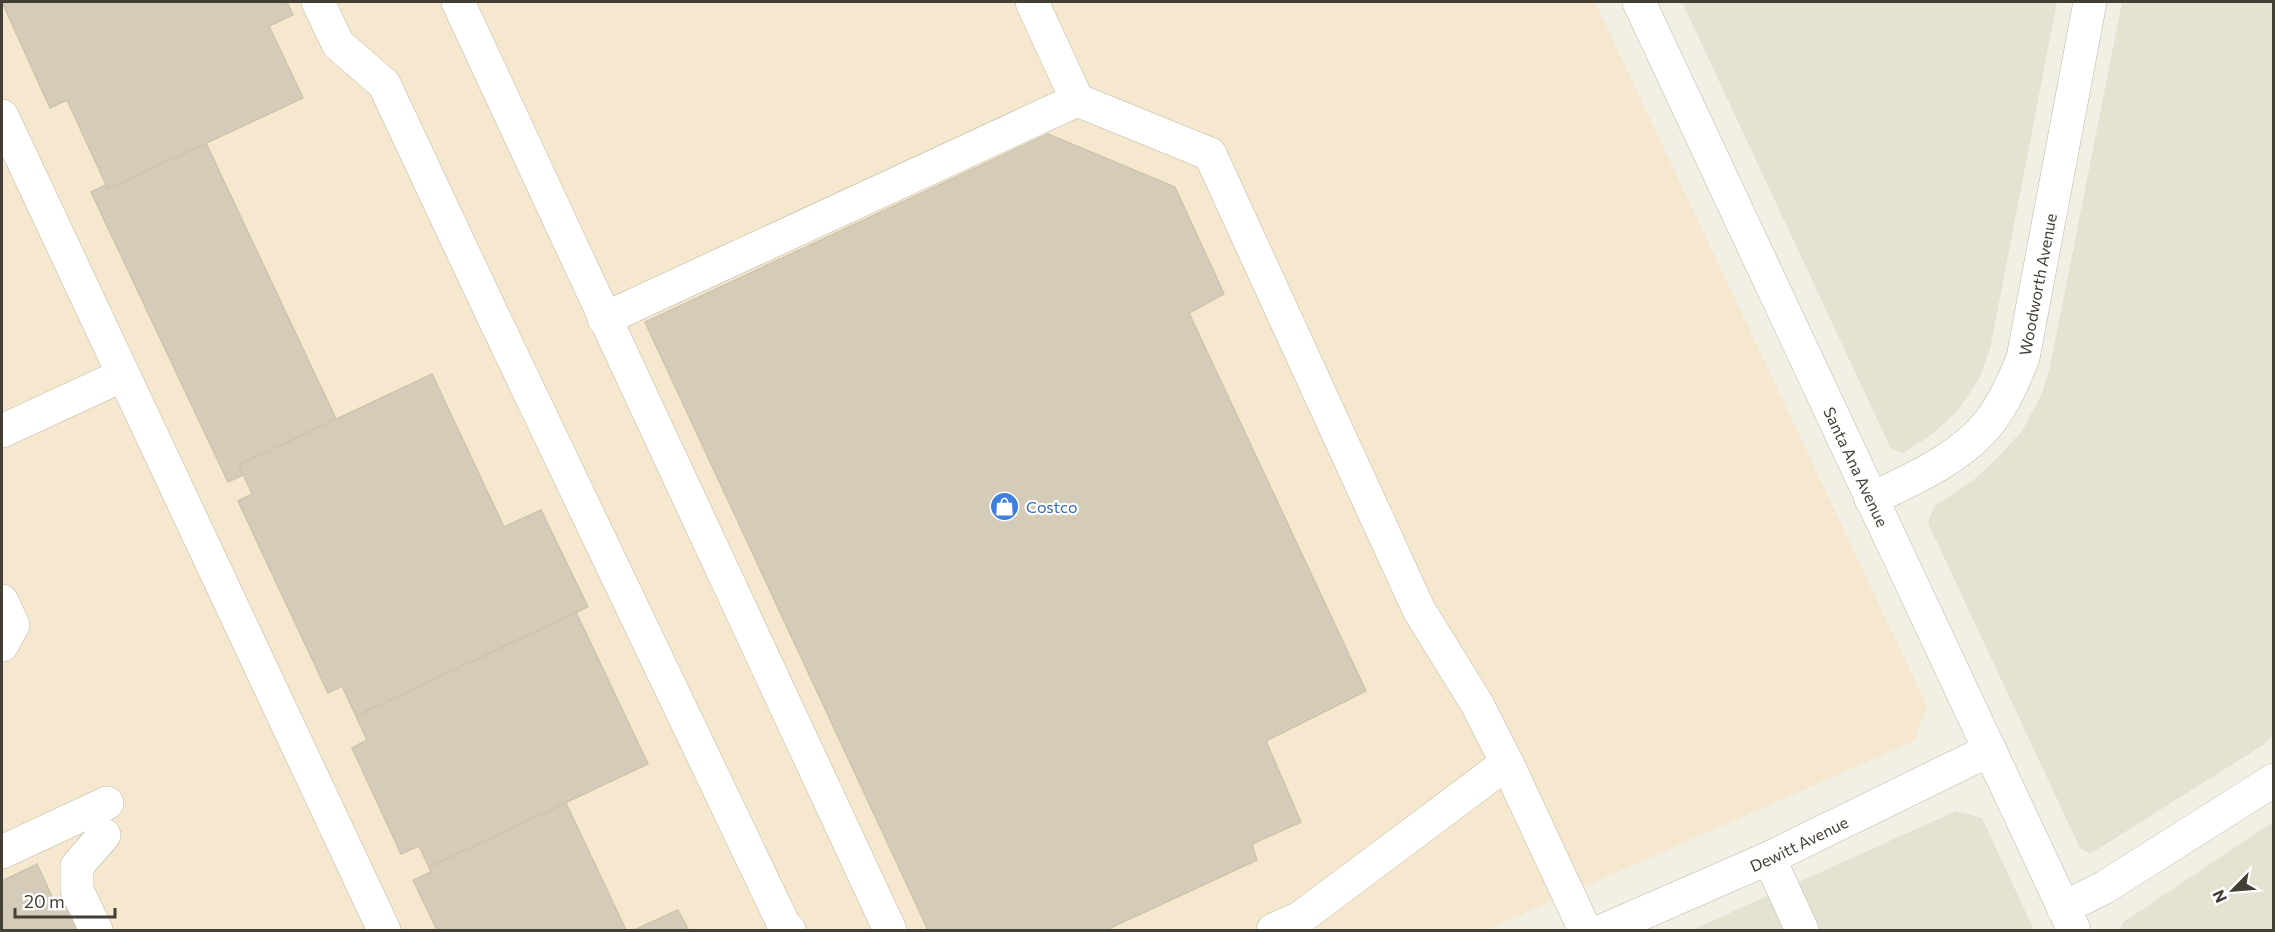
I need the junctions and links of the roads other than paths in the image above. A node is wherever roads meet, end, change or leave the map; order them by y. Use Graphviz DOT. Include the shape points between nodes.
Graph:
graph roads {
  1 [pos="318,2"];
  2 [pos="458,2"];
  3 [pos="1032,2"];
  4 [pos="1639,2"];
  5 [pos="2090,2"];
  6 [pos="1077,100"];
  7 [pos="2,116"];
  8 [pos="604,319"];
  9 [pos="123,375"];
  10 [pos="2,431"];
  11 [pos="1871,499"];
  12 [pos="2,601"];
  13 [pos="2,645"];
  14 [pos="1990,750"];
  15 [pos="1508,763"];
  16 [pos="2274,780"];
  17 [pos="2,852"];
  18 [pos="1768,858"];
  19 [pos="2068,919"];
  20 [pos="96,930"];
  21 [pos="384,930"];
  22 [pos="789,930"];
  23 [pos="890,930"];
  24 [pos="1273,930"];
  25 [pos="1585,930"];
  26 [pos="1604,930"];
  27 [pos="1802,930"];
  1 -- 22 [label="street" via="338,44 384,84"];
  2 -- 8 [label="street"];
  3 -- 6 [label="street"];
  4 -- 11 [label="street, Santa Ana Avenue"];
  5 -- 11 [label="street, Woodworth Avenue" via="2023,358 2009,391 1989,422 1957,452"];
  6 -- 8 [label="street"];
  6 -- 15 [label="street" via="1210,154 1419,610 1478,704"];
  7 -- 9 [label="street"];
  8 -- 23 [label="street"];
  9 -- 10 [label="street"];
  9 -- 21 [label="street"];
  11 -- 14 [label="street, Santa Ana Avenue"];
  12 -- 13 [label="street" via="14,625"];
  14 -- 18 [label="street, Dewitt Avenue"];
  14 -- 19 [label="street, Santa Ana Avenue"];
  15 -- 24 [label="street" via="1299,918"];
  15 -- 25 [label="street"];
  16 -- 19 [label="street" via="2105,887"];
  17 -- 20 [label="street" via="106,819 77,866 76,890"];
  18 -- 26 [label="street, Dewitt Avenue"];
  18 -- 27 [label="street"];
}
